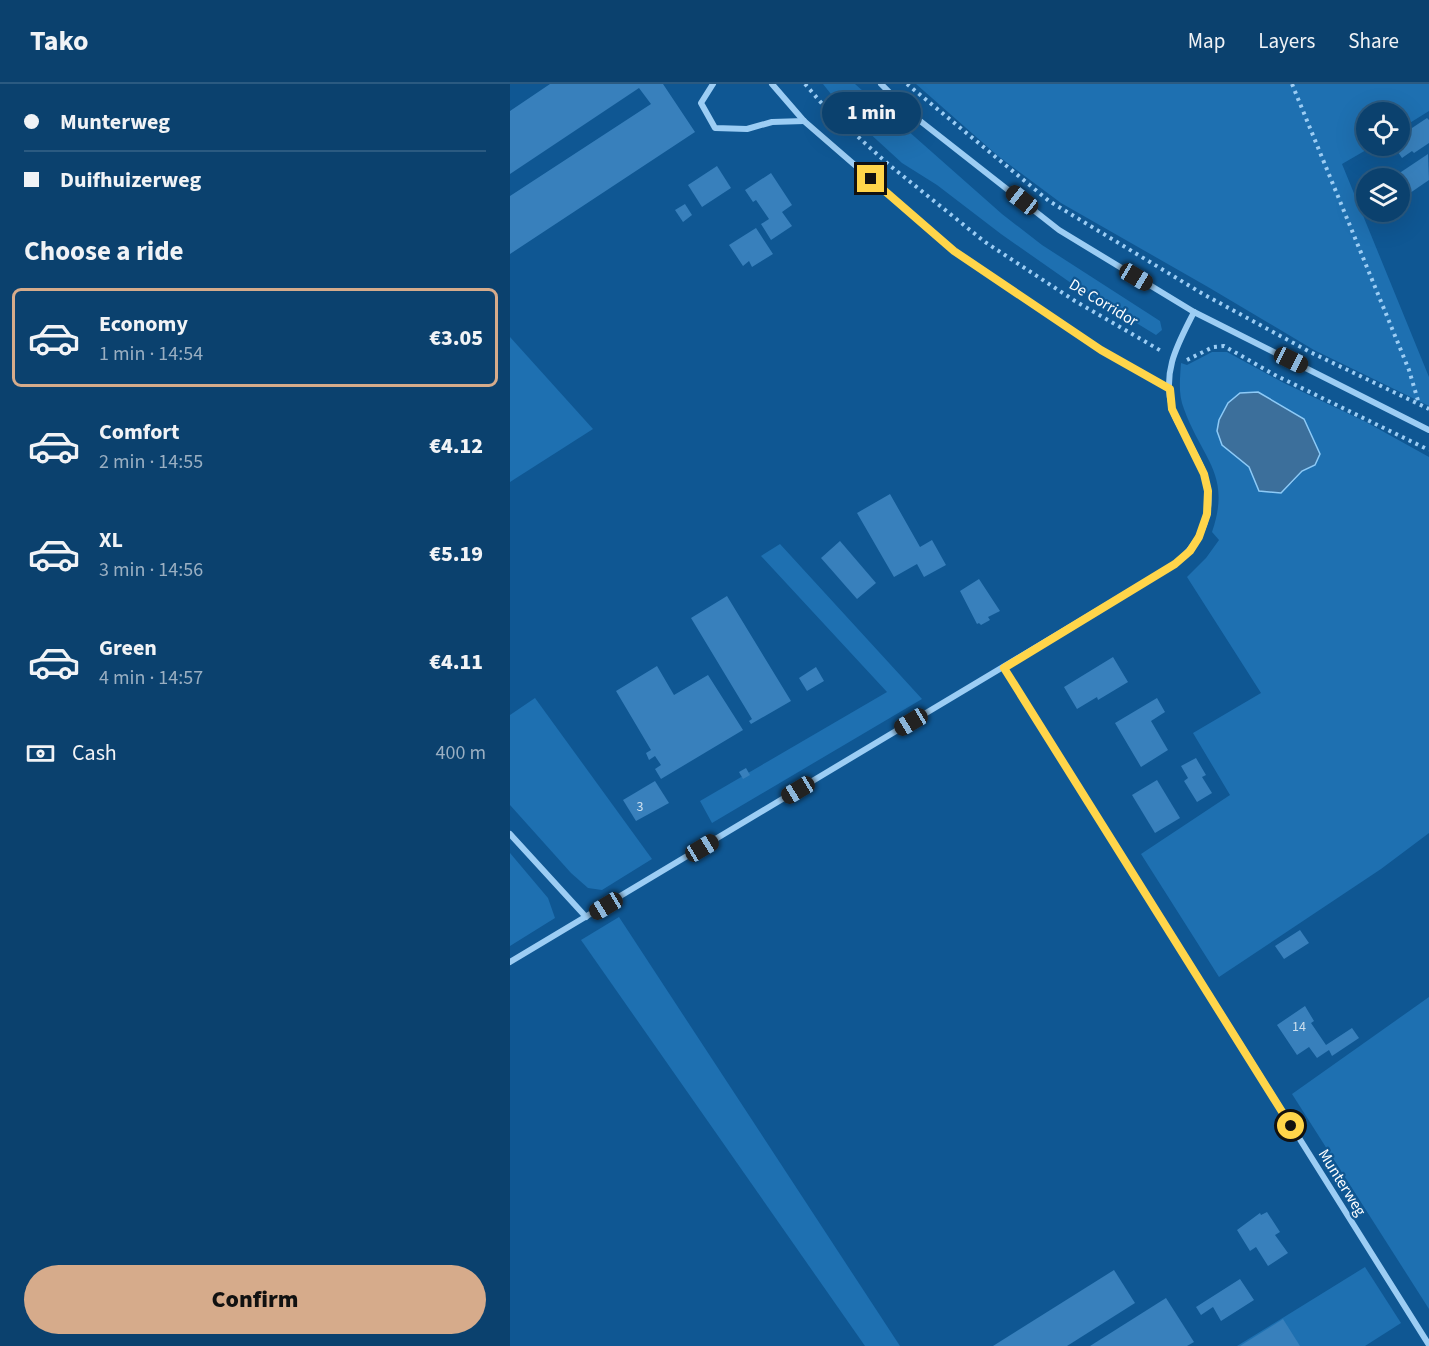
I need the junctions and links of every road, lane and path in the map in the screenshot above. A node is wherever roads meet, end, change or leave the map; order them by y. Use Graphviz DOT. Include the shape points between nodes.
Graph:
graph roads {
  1 [pos="713,84"];
  2 [pos="772,84"];
  3 [pos="805,84"];
  4 [pos="881,84"];
  5 [pos="907,84"];
  6 [pos="1292,84"];
  7 [pos="804,121"];
  8 [pos="1194,312"];
  9 [pos="1172,358"];
  10 [pos="1170,389"];
  11 [pos="1420,404"];
  12 [pos="1389,409"];
  13 [pos="1429,409"];
  14 [pos="1429,430"];
  15 [pos="1429,450"];
  16 [pos="1004,668"];
  17 [pos="510,834"];
  18 [pos="586,917"];
  19 [pos="510,962"];
  20 [pos="1429,1345"];
  1 -- 7 [label="street" via="701,103 715,128 747,129 772,122"];
  2 -- 7 [label="street"];
  3 -- 9 [label="path, De Corridor" via="888,164 985,242 1075,302"];
  4 -- 8 [label="street" via="910,113 1059,230"];
  5 -- 11 [label="path" via="1048,201 1203,294 1310,352"];
  6 -- 11 [label="path"];
  7 -- 10 [label="street" via="954,251 1101,350"];
  8 -- 9 [label="street"];
  8 -- 12 [label="street"];
  9 -- 10 [label="street"];
  9 -- 15 [label="path" via="1186,360 1224,346"];
  10 -- 16 [label="street" via="1172,409 1204,474 1208,491 1207,514 1199,537 1175,564"];
  11 -- 12 [label="path"];
  11 -- 13 [label="path"];
  12 -- 14 [label="street"];
  16 -- 18 [label="street"];
  16 -- 20 [label="street, Munterweg"];
  17 -- 18 [label="street"];
  18 -- 19 [label="street"];
}
